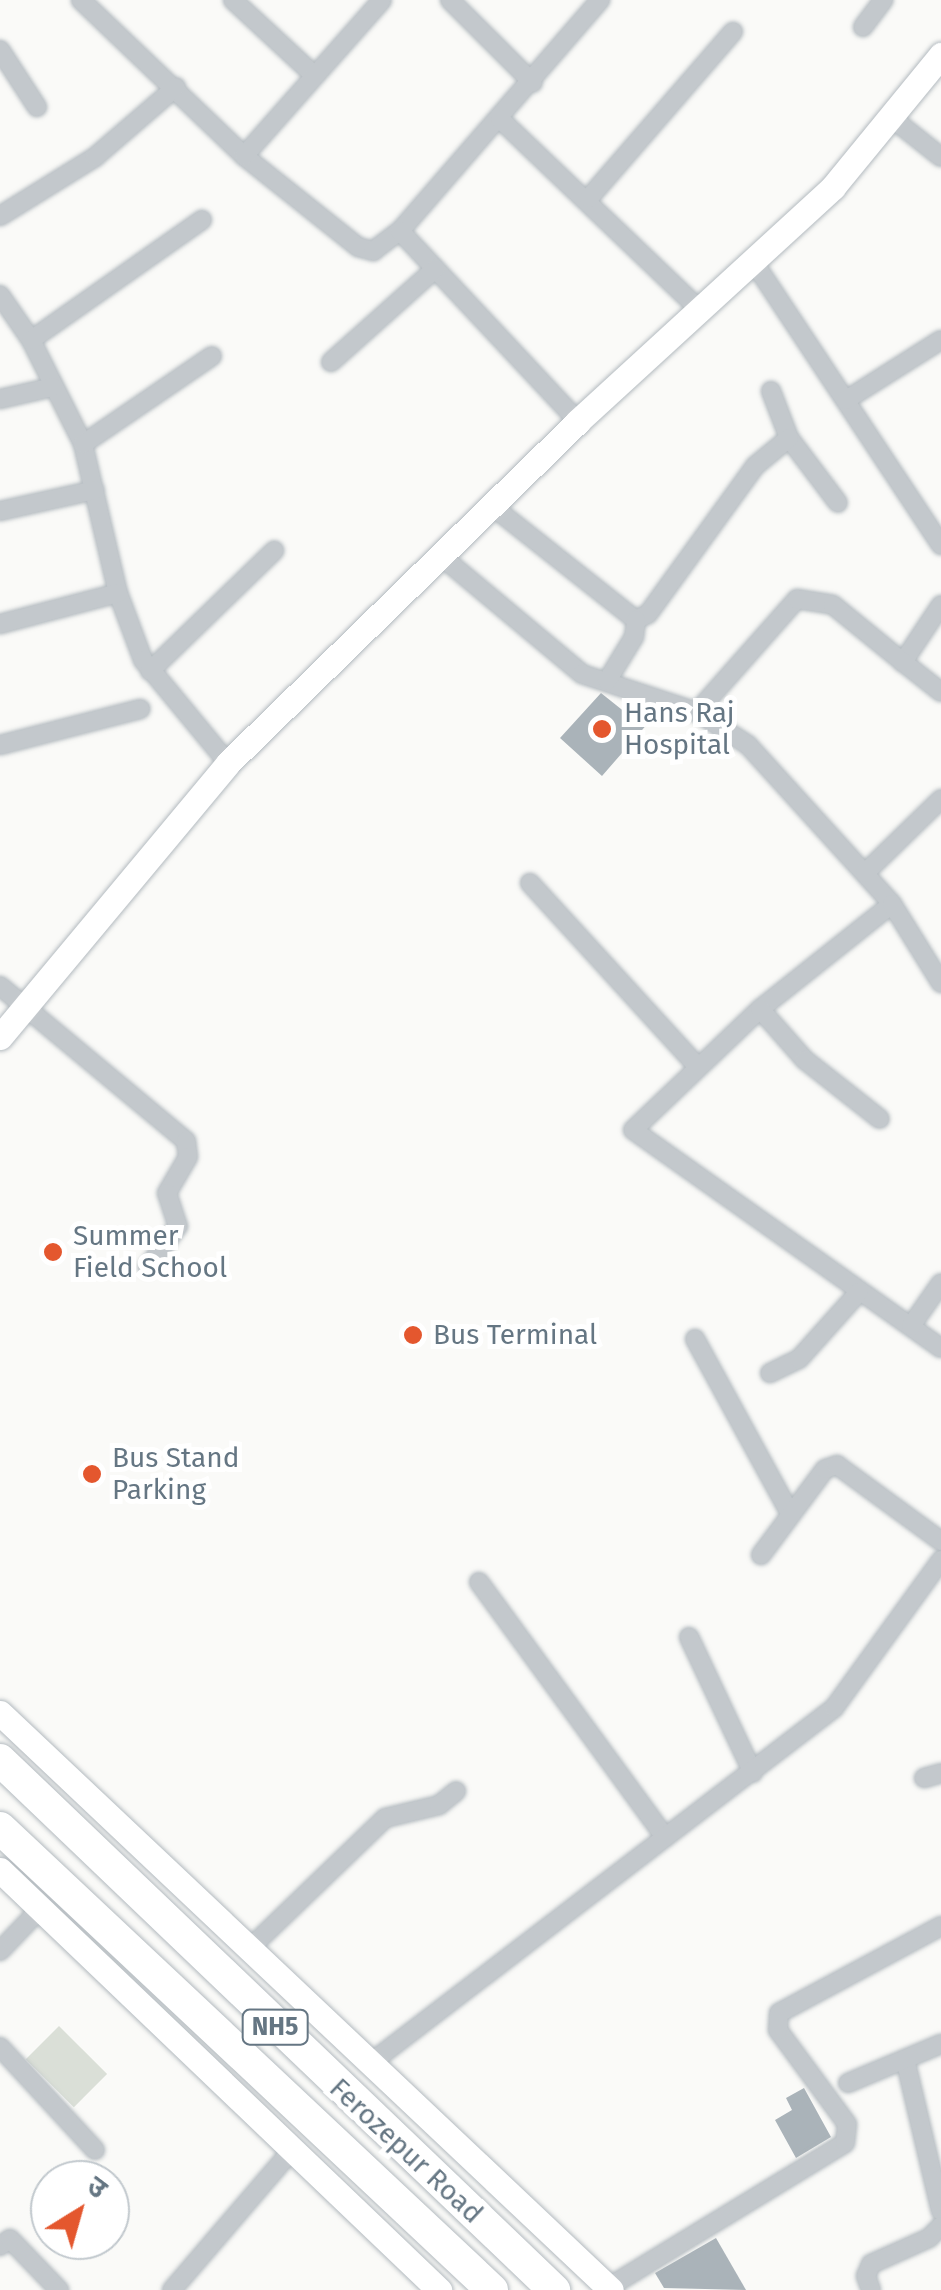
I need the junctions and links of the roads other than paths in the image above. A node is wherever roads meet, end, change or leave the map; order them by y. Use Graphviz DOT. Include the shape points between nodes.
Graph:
graph roads {
  1 [pos="80,0"];
  2 [pos="233,0"];
  3 [pos="382,0"];
  4 [pos="450,0"];
  5 [pos="600,0"];
  6 [pos="883,0"];
  7 [pos="863,27"];
  8 [pos="733,32"];
  9 [pos="1,54"];
  10 [pos="941,55"];
  11 [pos="314,74"];
  12 [pos="533,82"];
  13 [pos="176,87"];
  14 [pos="36,107"];
  15 [pos="500,119"];
  16 [pos="893,119"];
  17 [pos="244,156"];
  18 [pos="941,157"];
  19 [pos="589,198"];
  20 [pos="0,216"];
  21 [pos="202,220"];
  22 [pos="400,231"];
  23 [pos="755,264"];
  24 [pos="435,270"];
  25 [pos="0,295"];
  26 [pos="701,311"];
  27 [pos="31,340"];
  28 [pos="941,340"];
  29 [pos="212,356"];
  30 [pos="331,362"];
  31 [pos="53,388"];
  32 [pos="772,391"];
  33 [pos="0,399"];
  34 [pos="846,400"];
  35 [pos="578,420"];
  36 [pos="789,438"];
  37 [pos="82,444"];
  38 [pos="95,490"];
  39 [pos="838,503"];
  40 [pos="492,506"];
  41 [pos="0,512"];
  42 [pos="941,545"];
  43 [pos="274,551"];
  44 [pos="441,556"];
  45 [pos="118,593"];
  46 [pos="941,605"];
  47 [pos="636,620"];
  48 [pos="0,624"];
  49 [pos="903,662"];
  50 [pos="150,671"];
  51 [pos="606,681"];
  52 [pos="941,692"];
  53 [pos="140,708"];
  54 [pos="698,712"];
  55 [pos="0,744"];
  56 [pos="228,764"];
  57 [pos="941,799"];
  58 [pos="865,873"];
  59 [pos="530,884"];
  60 [pos="892,904"];
  61 [pos="935,960"];
  62 [pos="941,983"];
  63 [pos="0,986"];
  64 [pos="22,1007"];
  65 [pos="760,1009"];
  66 [pos="0,1037"];
  67 [pos="697,1066"];
  68 [pos="880,1119"];
  69 [pos="148,1267"];
  70 [pos="941,1283"];
  71 [pos="859,1292"];
  72 [pos="911,1326"];
  73 [pos="695,1339"];
  74 [pos="941,1348"];
  75 [pos="770,1374"];
  76 [pos="791,1515"];
  77 [pos="941,1541"];
  78 [pos="761,1555"];
  79 [pos="938,1571"];
  80 [pos="479,1582"];
  81 [pos="689,1637"];
  82 [pos="0,1713"];
  83 [pos="0,1760"];
  84 [pos="752,1773"];
  85 [pos="456,1791"];
  86 [pos="0,1828"];
  87 [pos="665,1836"];
  88 [pos="0,1870"];
  89 [pos="40,1909"];
  90 [pos="941,1926"];
  91 [pos="248,1950"];
  92 [pos="0,1951"];
  93 [pos="941,2044"];
  94 [pos="0,2048"];
  95 [pos="904,2059"];
  96 [pos="368,2065"];
  97 [pos="848,2084"];
  98 [pos="95,2150"];
  99 [pos="292,2152"];
  100 [pos="941,2212"];
  101 [pos="941,2226"];
  102 [pos="0,2246"];
  103 [pos="432,2288"];
  104 [pos="610,2289"];
  105 [pos="60,2290"];
  106 [pos="172,2290"];
  107 [pos="492,2290"];
  108 [pos="554,2290"];
  109 [pos="871,2290"];
  1 -- 13 [label="street"];
  2 -- 11 [label="street"];
  3 -- 11 [label="street"];
  4 -- 12 [label="street"];
  5 -- 12 [label="street"];
  6 -- 7 [label="street"];
  8 -- 19 [label="street"];
  9 -- 14 [label="street"];
  10 -- 16 [label="street"];
  11 -- 17 [label="street"];
  12 -- 15 [label="street"];
  13 -- 17 [label="street"];
  13 -- 20 [label="street" via="95,158"];
  15 -- 19 [label="street"];
  15 -- 22 [label="street"];
  16 -- 18 [label="street"];
  16 -- 23 [label="street"];
  17 -- 22 [label="street" via="358,247 380,248"];
  19 -- 26 [label="street"];
  21 -- 27 [label="street"];
  22 -- 24 [label="street"];
  23 -- 26 [label="street"];
  23 -- 34 [label="street"];
  24 -- 30 [label="street"];
  24 -- 35 [label="street"];
  25 -- 27 [label="street"];
  26 -- 35 [label="street"];
  27 -- 31 [label="street"];
  28 -- 34 [label="street"];
  29 -- 37 [label="street"];
  31 -- 33 [label="street"];
  31 -- 37 [label="street"];
  32 -- 36 [label="street"];
  34 -- 42 [label="street"];
  35 -- 40 [label="street"];
  36 -- 39 [label="street"];
  36 -- 47 [label="street" via="755,466 648,614"];
  37 -- 38 [label="street"];
  38 -- 41 [label="street"];
  38 -- 45 [label="street"];
  40 -- 44 [label="street"];
  40 -- 47 [label="street"];
  43 -- 50 [label="street"];
  44 -- 51 [label="street" via="582,674"];
  44 -- 56 [label="street"];
  45 -- 48 [label="street"];
  45 -- 50 [label="street"];
  46 -- 49 [label="street"];
  47 -- 51 [label="street" via="634,637"];
  49 -- 52 [label="street"];
  49 -- 54 [label="street" via="832,605 797,599"];
  50 -- 56 [label="street"];
  51 -- 54 [label="street"];
  53 -- 55 [label="street"];
  54 -- 58 [label="street" via="748,744"];
  56 -- 64 [label="street"];
  57 -- 58 [label="street"];
  58 -- 60 [label="street"];
  59 -- 67 [label="street"];
  60 -- 61 [label="street"];
  60 -- 65 [label="street"];
  61 -- 62 [label="street"];
  63 -- 64 [label="street"];
  64 -- 66 [label="street"];
  64 -- 69 [label="street" via="186,1141 188,1157 168,1192 178,1226"];
  65 -- 67 [label="street"];
  65 -- 68 [label="street" via="805,1060"];
  67 -- 71 [label="street" via="639,1118 636,1135"];
  70 -- 72 [label="street"];
  71 -- 72 [label="street"];
  71 -- 75 [label="street" via="798,1359"];
  72 -- 74 [label="street"];
  73 -- 76 [label="street"];
  76 -- 77 [label="street" via="837,1464"];
  76 -- 78 [label="street"];
  79 -- 84 [label="street" via="834,1708"];
  80 -- 87 [label="street"];
  81 -- 84 [label="street"];
  82 -- 91 [label="street"];
  83 -- 108 [label="highway, Ferozepur Road / NH5"];
  84 -- 87 [label="street"];
  85 -- 91 [label="street" via="439,1804 385,1818"];
  86 -- 107 [label="highway, Ferozepur Road / NH5"];
  87 -- 96 [label="street"];
  88 -- 89 [label="street"];
  89 -- 92 [label="street"];
  89 -- 99 [label="street"];
  90 -- 104 [label="street" via="779,2012 778,2030 846,2124 845,2143"];
  91 -- 96 [label="street"];
  93 -- 95 [label="street"];
  94 -- 98 [label="street"];
  95 -- 97 [label="street"];
  95 -- 100 [label="street"];
  96 -- 104 [label="street"];
  99 -- 103 [label="street"];
  99 -- 106 [label="street"];
  101 -- 109 [label="street" via="871,2264"];
  102 -- 105 [label="street" via="10,2239"];
}
